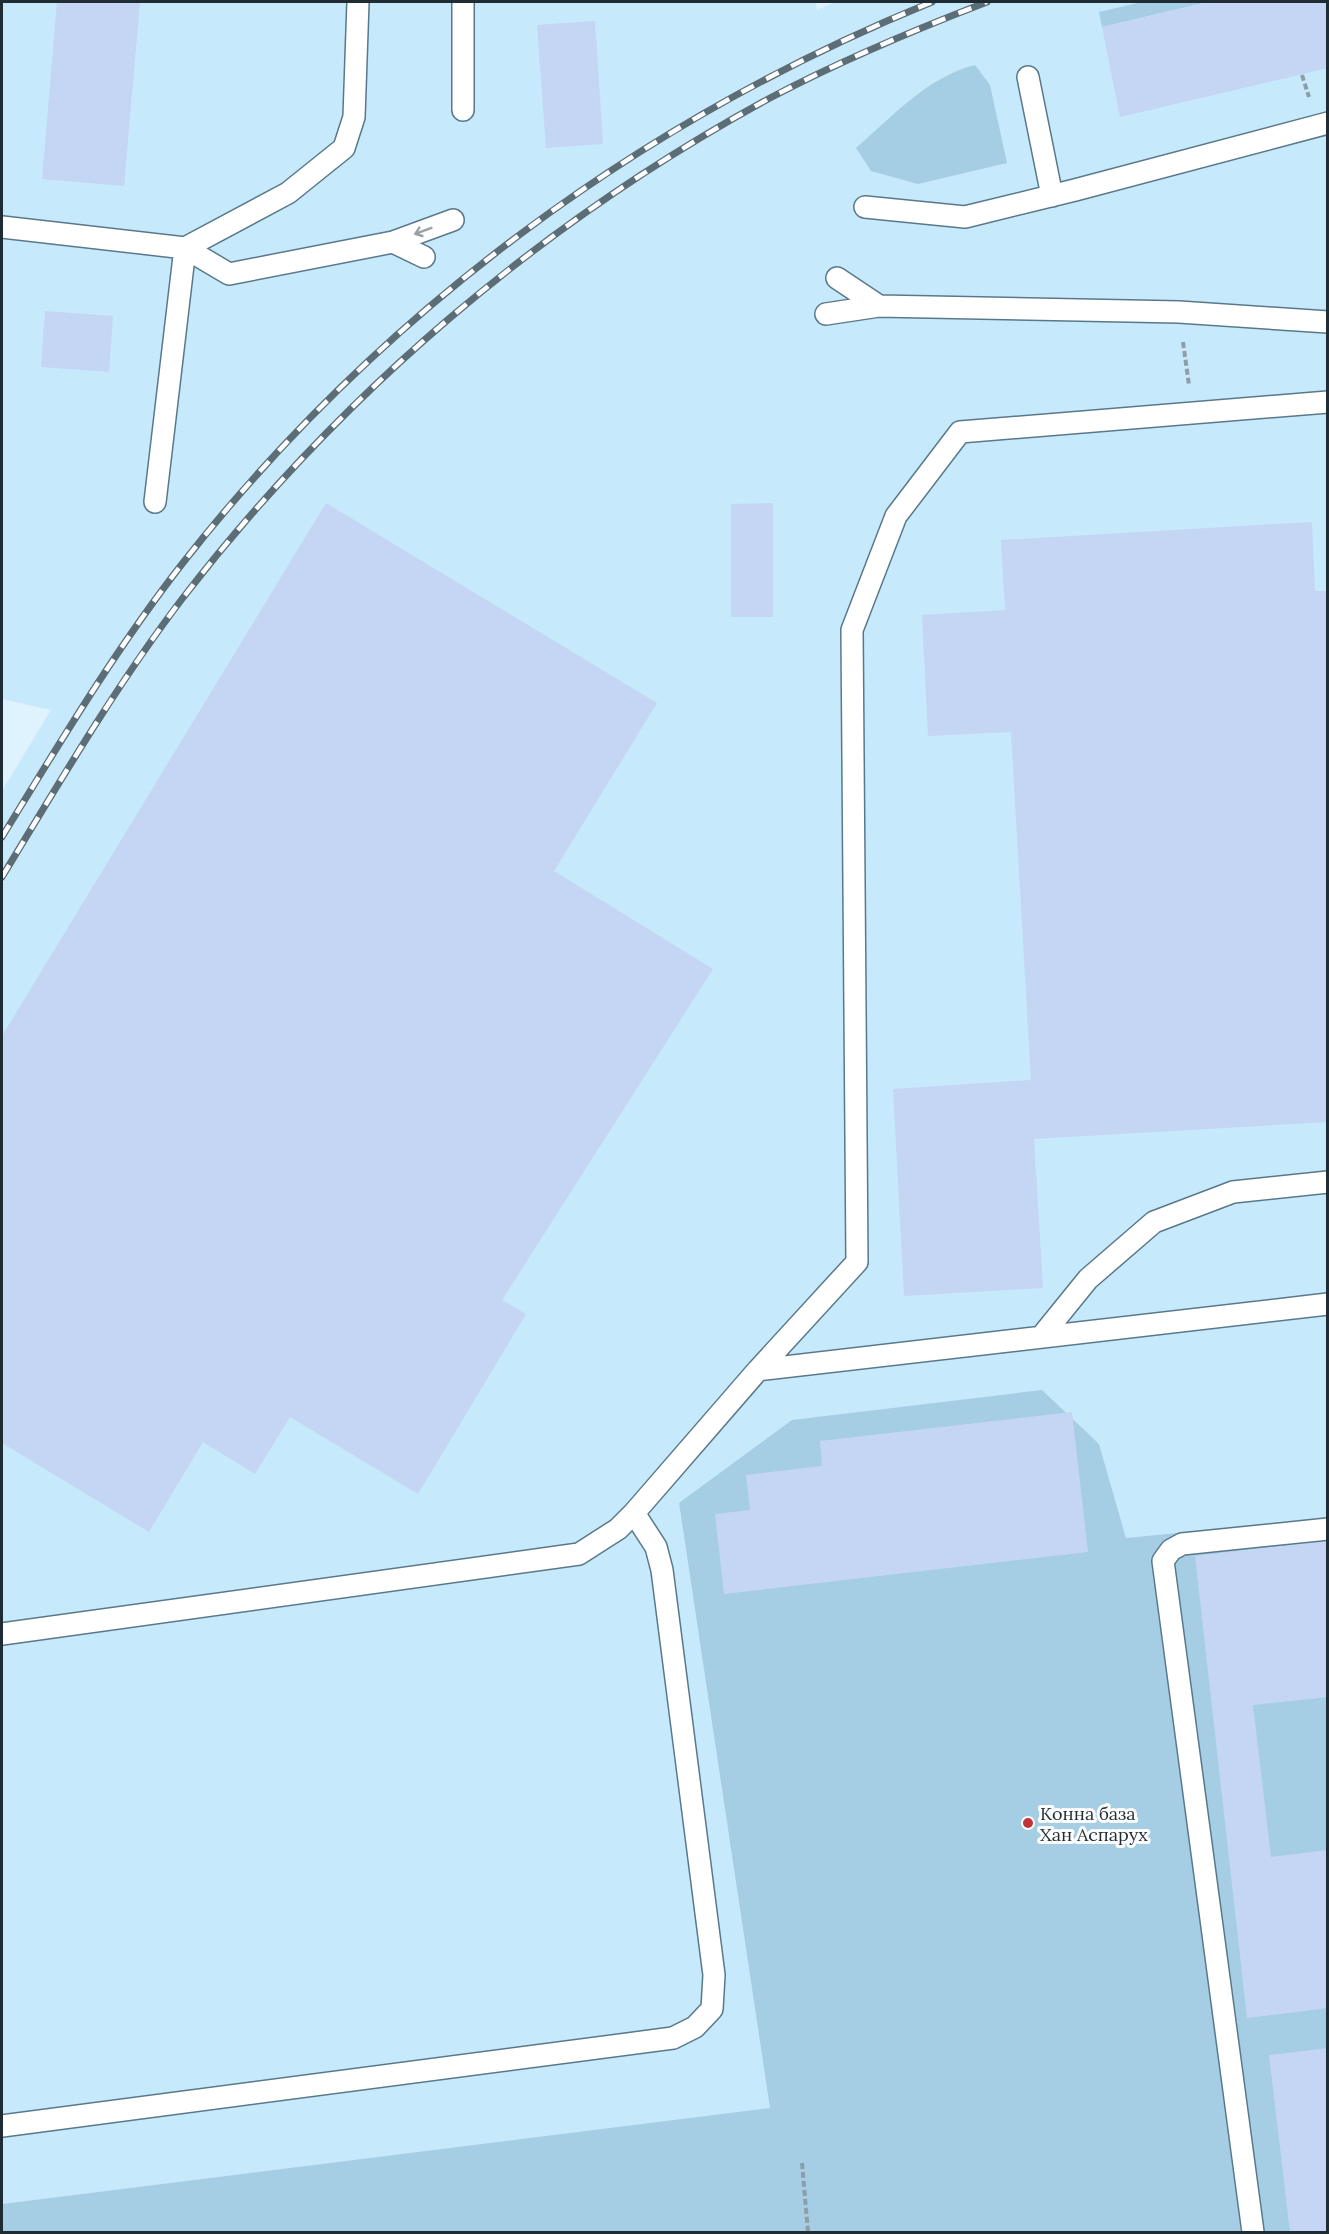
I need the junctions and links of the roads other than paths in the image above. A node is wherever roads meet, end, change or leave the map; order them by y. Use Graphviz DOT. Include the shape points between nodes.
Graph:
graph roads {
  1 [pos="358,2"];
  2 [pos="463,2"];
  3 [pos="1028,77"];
  4 [pos="463,110"];
  5 [pos="1328,123"];
  6 [pos="1052,196"];
  7 [pos="865,207"];
  8 [pos="453,220"];
  9 [pos="2,227"];
  10 [pos="393,242"];
  11 [pos="185,248"];
  12 [pos="424,257"];
  13 [pos="837,278"];
  14 [pos="879,306"];
  15 [pos="826,314"];
  16 [pos="1328,322"];
  17 [pos="1328,402"];
  18 [pos="155,502"];
  19 [pos="1328,1182"];
  20 [pos="1328,1304"];
  21 [pos="1041,1337"];
  22 [pos="758,1370"];
  23 [pos="634,1513"];
  24 [pos="1328,1528"];
  25 [pos="2,1634"];
  26 [pos="2,2127"];
  27 [pos="1253,2232"];
  1 -- 11 [label="lane" via="354,117 344,148 288,193"];
  2 -- 4 [label="lane"];
  3 -- 6 [label="lane"];
  5 -- 6 [label="lane"];
  6 -- 7 [label="lane" via="965,217"];
  8 -- 10 [label="lane, one-way"];
  9 -- 11 [label="lane"];
  10 -- 11 [label="lane" via="229,274"];
  10 -- 12 [label="lane"];
  11 -- 18 [label="lane"];
  13 -- 14 [label="lane"];
  14 -- 15 [label="lane"];
  14 -- 16 [label="lane" via="1179,312"];
  17 -- 22 [label="lane" via="960,432 896,516 852,630 857,1262"];
  19 -- 21 [label="lane" via="1233,1192 1154,1222 1088,1279"];
  20 -- 21 [label="lane"];
  21 -- 22 [label="lane"];
  22 -- 23 [label="lane"];
  23 -- 25 [label="lane" via="618,1529 579,1554"];
  23 -- 26 [label="lane" via="656,1547 662,1570 714,1975 712,2009 695,2027 673,2038"];
  24 -- 27 [label="lane" via="1182,1544 1163,1561"];
}
